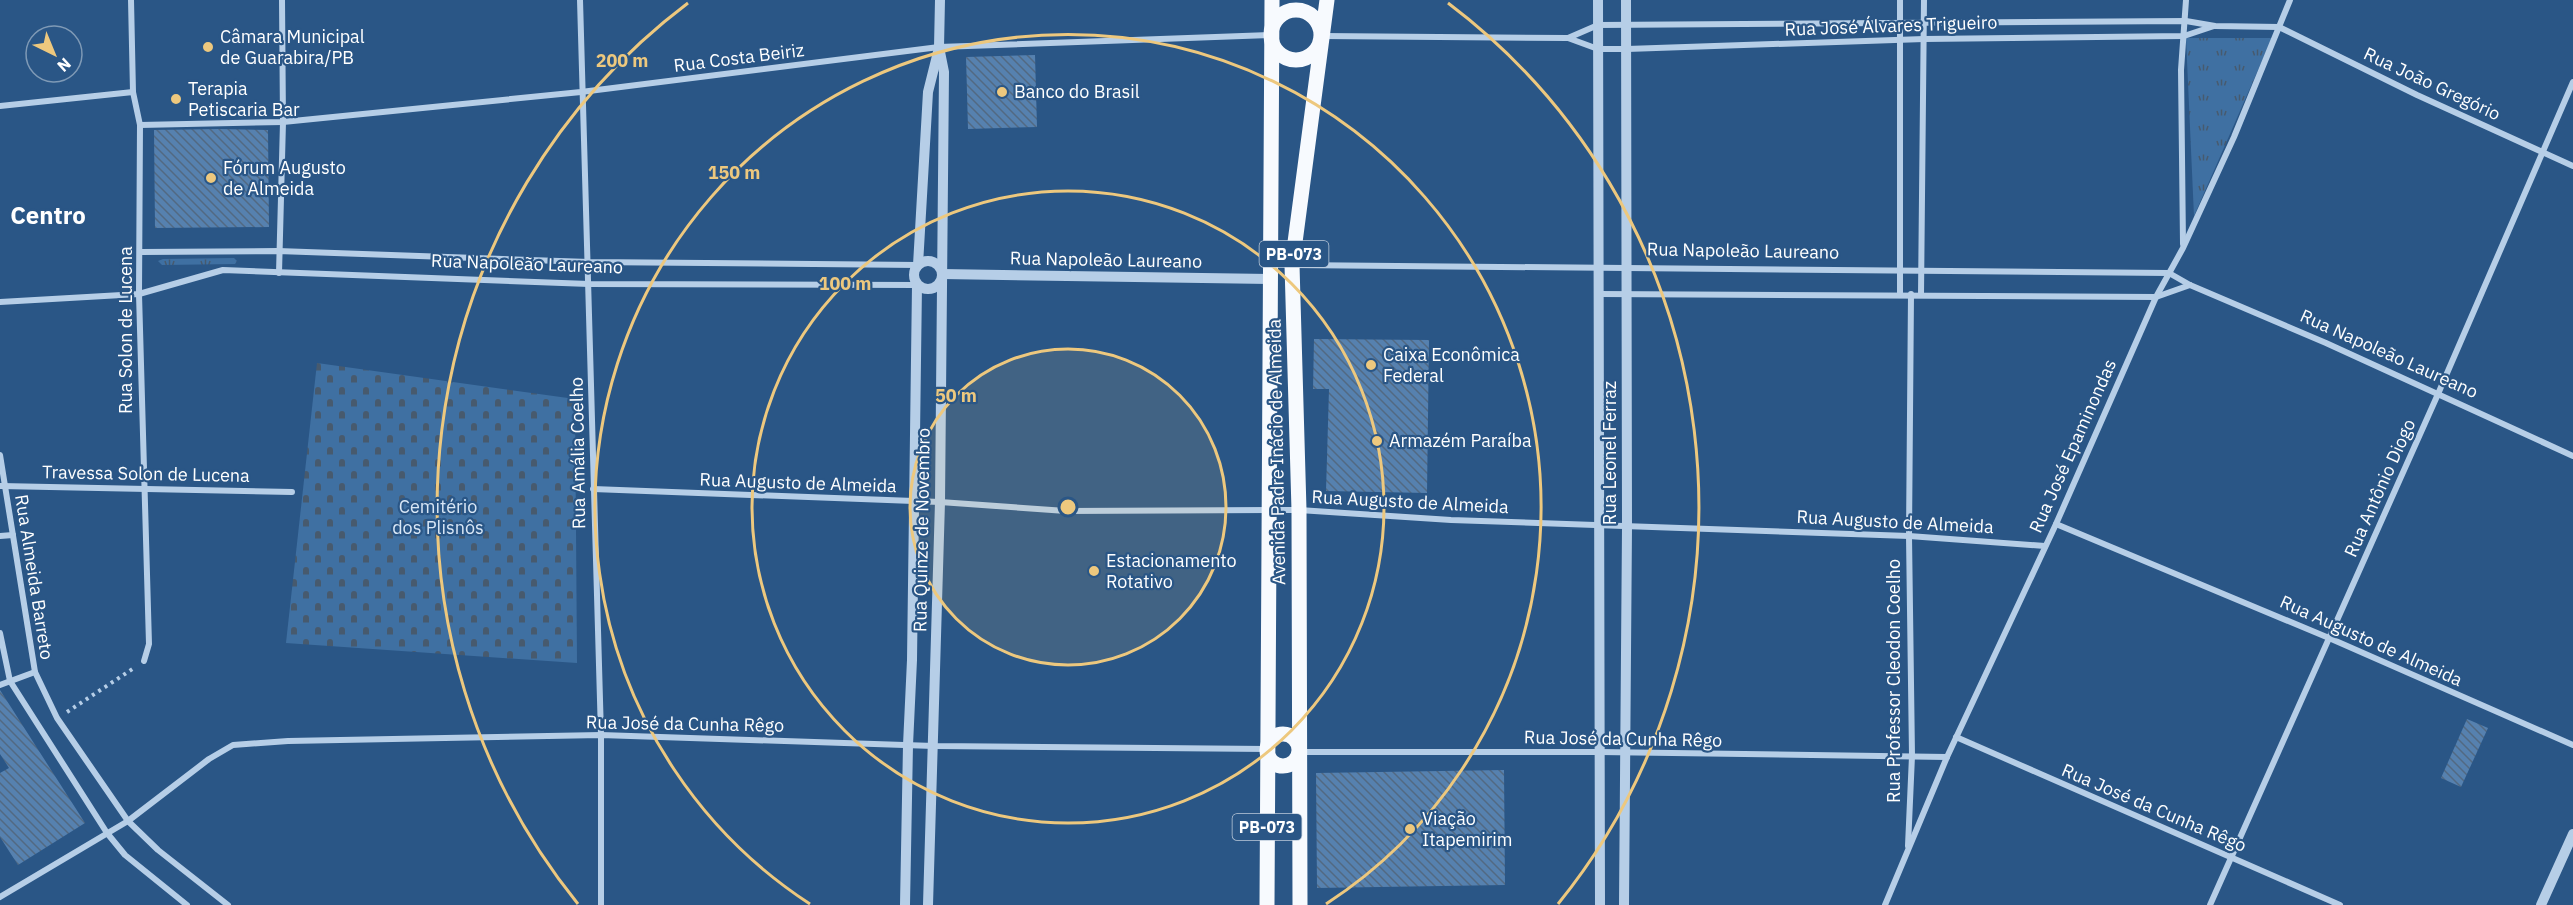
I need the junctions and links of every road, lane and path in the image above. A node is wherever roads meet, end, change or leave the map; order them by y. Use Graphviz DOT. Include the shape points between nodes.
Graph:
graph roads {
  1 [pos="131,0"];
  2 [pos="282,0"];
  3 [pos="580,0"];
  4 [pos="940,0"];
  5 [pos="1272,0"];
  6 [pos="1326,0"];
  7 [pos="1598,0"];
  8 [pos="1626,0"];
  9 [pos="1900,0"];
  10 [pos="1924,0"];
  11 [pos="2186,0"];
  12 [pos="2290,0"];
  13 [pos="1924,21"];
  14 [pos="2186,21"];
  15 [pos="1900,23"];
  16 [pos="1598,24"];
  17 [pos="1625,24"];
  18 [pos="2215,26"];
  19 [pos="2279,27"];
  20 [pos="1271,35"];
  21 [pos="1321,36"];
  22 [pos="2184,36"];
  23 [pos="1568,38"];
  24 [pos="1924,39"];
  25 [pos="1900,40"];
  26 [pos="939,47"];
  27 [pos="1598,49"];
  28 [pos="1627,49"];
  29 [pos="2573,82"];
  30 [pos="133,92"];
  31 [pos="581,92"];
  32 [pos="0,106"];
  33 [pos="283,122"];
  34 [pos="140,126"];
  35 [pos="2544,153"];
  36 [pos="2573,166"];
  37 [pos="2183,248"];
  38 [pos="278,251"];
  39 [pos="141,252"];
  40 [pos="589,262"];
  41 [pos="918,265"];
  42 [pos="1293,265"];
  43 [pos="1625,266"];
  44 [pos="1599,267"];
  45 [pos="1900,269"];
  46 [pos="1922,269"];
  47 [pos="279,273"];
  48 [pos="2169,273"];
  49 [pos="942,274"];
  50 [pos="1270,279"];
  51 [pos="589,284"];
  52 [pos="917,285"];
  53 [pos="2190,285"];
  54 [pos="1625,293"];
  55 [pos="139,294"];
  56 [pos="1599,294"];
  57 [pos="1900,294"];
  58 [pos="1911,294"];
  59 [pos="1921,295"];
  60 [pos="2156,297"];
  61 [pos="0,302"];
  62 [pos="2438,394"];
  63 [pos="0,455"];
  64 [pos="2573,456"];
  65 [pos="2,486"];
  66 [pos="143,488"];
  67 [pos="593,489"];
  68 [pos="292,492"];
  69 [pos="915,502"];
  70 [pos="940,502"];
  71 [pos="1299,510"];
  72 [pos="1270,511"];
  73 [pos="2056,524"];
  74 [pos="1599,526"];
  75 [pos="1627,527"];
  76 [pos="13,535"];
  77 [pos="0,536"];
  78 [pos="1909,536"];
  79 [pos="2045,546"];
  80 [pos="0,633"];
  81 [pos="2329,638"];
  82 [pos="144,661"];
  83 [pos="35,672"];
  84 [pos="10,681"];
  85 [pos="0,685"];
  86 [pos="57,718"];
  87 [pos="601,735"];
  88 [pos="1956,737"];
  89 [pos="908,745"];
  90 [pos="2573,745"];
  91 [pos="934,746"];
  92 [pos="1267,749"];
  93 [pos="1299,752"];
  94 [pos="1600,752"];
  95 [pos="1623,753"];
  96 [pos="1912,756"];
  97 [pos="1947,757"];
  98 [pos="128,821"];
  99 [pos="108,833"];
  100 [pos="2573,834"];
  101 [pos="1908,852"];
  102 [pos="2230,857"];
  103 [pos="0,897"];
  104 [pos="187,905"];
  105 [pos="228,905"];
  106 [pos="601,905"];
  107 [pos="905,905"];
  108 [pos="928,905"];
  109 [pos="1267,905"];
  110 [pos="1300,905"];
  111 [pos="1600,905"];
  112 [pos="1624,905"];
  113 [pos="1885,905"];
  114 [pos="2210,905"];
  115 [pos="2340,905"];
  116 [pos="2541,905"];
  1 -- 30 [label="street, Rua Solon de Lucena"];
  2 -- 33 [label="street"];
  3 -- 31 [label="street, Rua Amália Coelho"];
  4 -- 26 [label="street, Rua Quinze de Novembro"];
  5 -- 20 [label="main road, Avenida Padre Inácio de Almeida / PB-073"];
  6 -- 21 [label="main road, Avenida Padre Inácio de Almeida / PB-073"];
  7 -- 16 [label="street, Rua Leonel Ferraz"];
  8 -- 17 [label="street, Rua Leonel Ferraz"];
  9 -- 15 [label="street"];
  10 -- 13 [label="street"];
  11 -- 14 [label="street"];
  12 -- 19 [label="street, Rua José Epaminondas"];
  13 -- 14 [label="street, Rua José Álvares Trigueiro"];
  13 -- 15 [label="street, Rua José Álvares Trigueiro"];
  13 -- 24 [label="street"];
  14 -- 18 [label="street, Rua José Álvares Trigueiro"];
  14 -- 22 [label="street"];
  15 -- 17 [label="street, Rua José Álvares Trigueiro"];
  15 -- 25 [label="street"];
  16 -- 17 [label="street, Rua José Álvares Trigueiro"];
  16 -- 23 [label="street, Rua José Álvares Trigueiro"];
  16 -- 27 [label="street, Rua Leonel Ferraz"];
  17 -- 28 [label="street, Rua Leonel Ferraz"];
  18 -- 19 [label="street, Rua José Álvares Trigueiro"];
  18 -- 22 [label="street, Rua José Álvares Trigueiro"];
  19 -- 35 [label="street, Rua João Gregório"];
  19 -- 37 [label="street, Rua José Epaminondas"];
  20 -- 21 [label="main road" via="1274,49 1292,61 1312,55"];
  20 -- 21 [label="main road" via="1277,18 1292,10 1309,14 1320,27"];
  20 -- 26 [label="street, Rua Costa Beiriz"];
  20 -- 50 [label="main road, Avenida Padre Inácio de Almeida / PB-073"];
  21 -- 23 [label="street, Rua José Álvares Trigueiro"];
  21 -- 42 [label="main road, Avenida Padre Inácio de Almeida / PB-073"];
  22 -- 24 [label="street, Rua José Álvares Trigueiro"];
  22 -- 37 [label="street"];
  23 -- 27 [label="street, Rua José Álvares Trigueiro"];
  24 -- 25 [label="street, Rua José Álvares Trigueiro"];
  24 -- 46 [label="street"];
  25 -- 28 [label="street, Rua José Álvares Trigueiro"];
  25 -- 45 [label="street"];
  26 -- 31 [label="street, Rua Costa Beiriz"];
  26 -- 41 [label="street, Rua Quinze de Novembro" via="928,92"];
  26 -- 49 [label="street, Rua Quinze de Novembro" via="944,72"];
  27 -- 28 [label="street, Rua José Álvares Trigueiro"];
  27 -- 44 [label="street, Rua Leonel Ferraz"];
  28 -- 43 [label="street, Rua Leonel Ferraz"];
  29 -- 35 [label="street, Rua Antônio Diogo"];
  30 -- 32 [label="street"];
  30 -- 34 [label="street, Rua Solon de Lucena"];
  31 -- 33 [label="street, Rua Costa Beiriz"];
  31 -- 40 [label="street, Rua Amália Coelho"];
  33 -- 34 [label="street, Rua Costa Beiriz"];
  33 -- 38 [label="street"];
  34 -- 39 [label="street, Rua Solon de Lucena"];
  35 -- 36 [label="street, Rua João Gregório"];
  35 -- 62 [label="street, Rua Antônio Diogo"];
  37 -- 48 [label="street, Rua José Epaminondas"];
  38 -- 39 [label="street, Rua Napoleão Laureano"];
  38 -- 40 [label="street, Rua Napoleão Laureano"];
  38 -- 47 [label="street"];
  39 -- 55 [label="street, Rua Solon de Lucena"];
  40 -- 41 [label="street, Rua Napoleão Laureano"];
  40 -- 51 [label="street, Rua Amália Coelho"];
  41 -- 49 [label="street" via="930,261 938,265"];
  41 -- 52 [label="street" via="914,276"];
  42 -- 44 [label="street, Rua Napoleão Laureano"];
  42 -- 71 [label="main road, Avenida Padre Inácio de Almeida / PB-073"];
  43 -- 44 [label="street, Rua Napoleão Laureano"];
  43 -- 45 [label="street, Rua Napoleão Laureano"];
  43 -- 54 [label="street, Rua Leonel Ferraz"];
  44 -- 56 [label="street, Rua Leonel Ferraz"];
  45 -- 46 [label="street, Rua Napoleão Laureano"];
  45 -- 57 [label="street"];
  46 -- 48 [label="street, Rua Napoleão Laureano"];
  46 -- 59 [label="street"];
  47 -- 51 [label="street, Rua Napoleão Laureano"];
  47 -- 55 [label="street, Rua Napoleão Laureano" via="223,270"];
  48 -- 53 [label="street, Rua Napoleão Laureano"];
  48 -- 60 [label="street, Rua José Epaminondas"];
  49 -- 50 [label="street, Rua Napoleão Laureano"];
  49 -- 52 [label="street" via="935,286 926,289"];
  49 -- 70 [label="street, Rua Quinze de Novembro"];
  50 -- 72 [label="main road, Avenida Padre Inácio de Almeida / PB-073"];
  51 -- 52 [label="street, Rua Napoleão Laureano"];
  51 -- 67 [label="street, Rua Amália Coelho"];
  52 -- 69 [label="street, Rua Quinze de Novembro"];
  53 -- 60 [label="street"];
  53 -- 62 [label="street, Rua Napoleão Laureano"];
  54 -- 56 [label="street"];
  54 -- 57 [label="street"];
  54 -- 75 [label="street, Rua Leonel Ferraz"];
  55 -- 61 [label="street, Rua Napoleão Laureano"];
  55 -- 66 [label="street, Rua Solon de Lucena"];
  56 -- 74 [label="street, Rua Leonel Ferraz"];
  57 -- 58 [label="street"];
  58 -- 59 [label="street"];
  58 -- 78 [label="street, Rua Professor Cleodon Coelho"];
  59 -- 60 [label="street"];
  60 -- 73 [label="street, Rua José Epaminondas"];
  62 -- 64 [label="street, Rua Napoleão Laureano"];
  62 -- 81 [label="street, Rua Antônio Diogo"];
  63 -- 65 [label="street, Rua Almeida Barreto"];
  65 -- 66 [label="street, Travessa Solon de Lucena"];
  65 -- 76 [label="street, Rua Almeida Barreto"];
  66 -- 68 [label="street, Travessa Solon de Lucena"];
  66 -- 82 [label="street, Rua Solon de Lucena" via="149,644"];
  67 -- 69 [label="street, Rua Augusto de Almeida"];
  67 -- 87 [label="street, Rua Amália Coelho"];
  69 -- 70 [label="street, Rua Augusto de Almeida"];
  69 -- 89 [label="street, Rua Quinze de Novembro"];
  70 -- 72 [label="street, Rua Augusto de Almeida" via="1066,511"];
  70 -- 91 [label="street, Rua Quinze de Novembro"];
  71 -- 72 [label="street, Rua Augusto de Almeida"];
  71 -- 74 [label="street, Rua Augusto de Almeida"];
  71 -- 93 [label="main road, Avenida Padre Inácio de Almeida / PB-073"];
  72 -- 92 [label="main road, Avenida Padre Inácio de Almeida / PB-073"];
  73 -- 79 [label="street, Rua José Epaminondas"];
  73 -- 81 [label="street, Rua Augusto de Almeida"];
  74 -- 75 [label="street, Rua Augusto de Almeida"];
  74 -- 94 [label="street, Rua Leonel Ferraz"];
  75 -- 78 [label="street, Rua Augusto de Almeida"];
  75 -- 95 [label="street, Rua Leonel Ferraz"];
  76 -- 77 [label="street"];
  76 -- 83 [label="street, Rua Almeida Barreto"];
  78 -- 79 [label="street, Rua Augusto de Almeida"];
  78 -- 96 [label="street, Rua Professor Cleodon Coelho"];
  79 -- 88 [label="street, Rua José Epaminondas"];
  80 -- 84 [label="street"];
  81 -- 90 [label="street, Rua Augusto de Almeida"];
  81 -- 102 [label="street, Rua Antônio Diogo"];
  82 -- 86 [label="path"];
  83 -- 84 [label="street"];
  83 -- 86 [label="street, Rua Almeida Barreto"];
  84 -- 85 [label="street"];
  84 -- 99 [label="street"];
  86 -- 98 [label="street, Rua Almeida Barreto"];
  87 -- 89 [label="street, Rua José da Cunha Rêgo"];
  87 -- 98 [label="street, Rua José da Cunha Rêgo" via="233,745"];
  87 -- 106 [label="street, Rua Amália Coelho"];
  88 -- 97 [label="street, Rua José Epaminondas"];
  88 -- 102 [label="street, Rua José da Cunha Rêgo"];
  89 -- 91 [label="street, Rua José da Cunha Rêgo"];
  89 -- 107 [label="street, Rua Quinze de Novembro"];
  91 -- 92 [label="street, Rua José da Cunha Rêgo"];
  91 -- 108 [label="street, Rua Quinze de Novembro"];
  92 -- 93 [label="main road" via="1272,762 1281,766 1294,761"];
  92 -- 93 [label="main road" via="1276,735 1288,735 1297,741"];
  92 -- 109 [label="main road, Avenida Padre Inácio de Almeida / PB-073"];
  93 -- 94 [label="street, Rua José da Cunha Rêgo"];
  93 -- 110 [label="main road, Avenida Padre Inácio de Almeida / PB-073"];
  94 -- 95 [label="street, Rua José da Cunha Rêgo"];
  94 -- 111 [label="street, Rua Leonel Ferraz"];
  95 -- 96 [label="street, Rua José da Cunha Rêgo"];
  95 -- 112 [label="street, Rua Leonel Ferraz"];
  96 -- 97 [label="street, Rua José da Cunha Rêgo"];
  96 -- 101 [label="street, Rua Professor Cleodon Coelho"];
  97 -- 101 [label="street, Rua José Epaminondas"];
  98 -- 99 [label="street, Rua José da Cunha Rêgo"];
  98 -- 105 [label="street, Rua Almeida Barreto"];
  99 -- 103 [label="street, Rua José da Cunha Rêgo"];
  99 -- 104 [label="street" via="125,855"];
  100 -- 116 [label="street"];
  101 -- 113 [label="street, Rua José Epaminondas"];
  102 -- 114 [label="street, Rua Antônio Diogo"];
  102 -- 115 [label="street, Rua José da Cunha Rêgo"];
}
